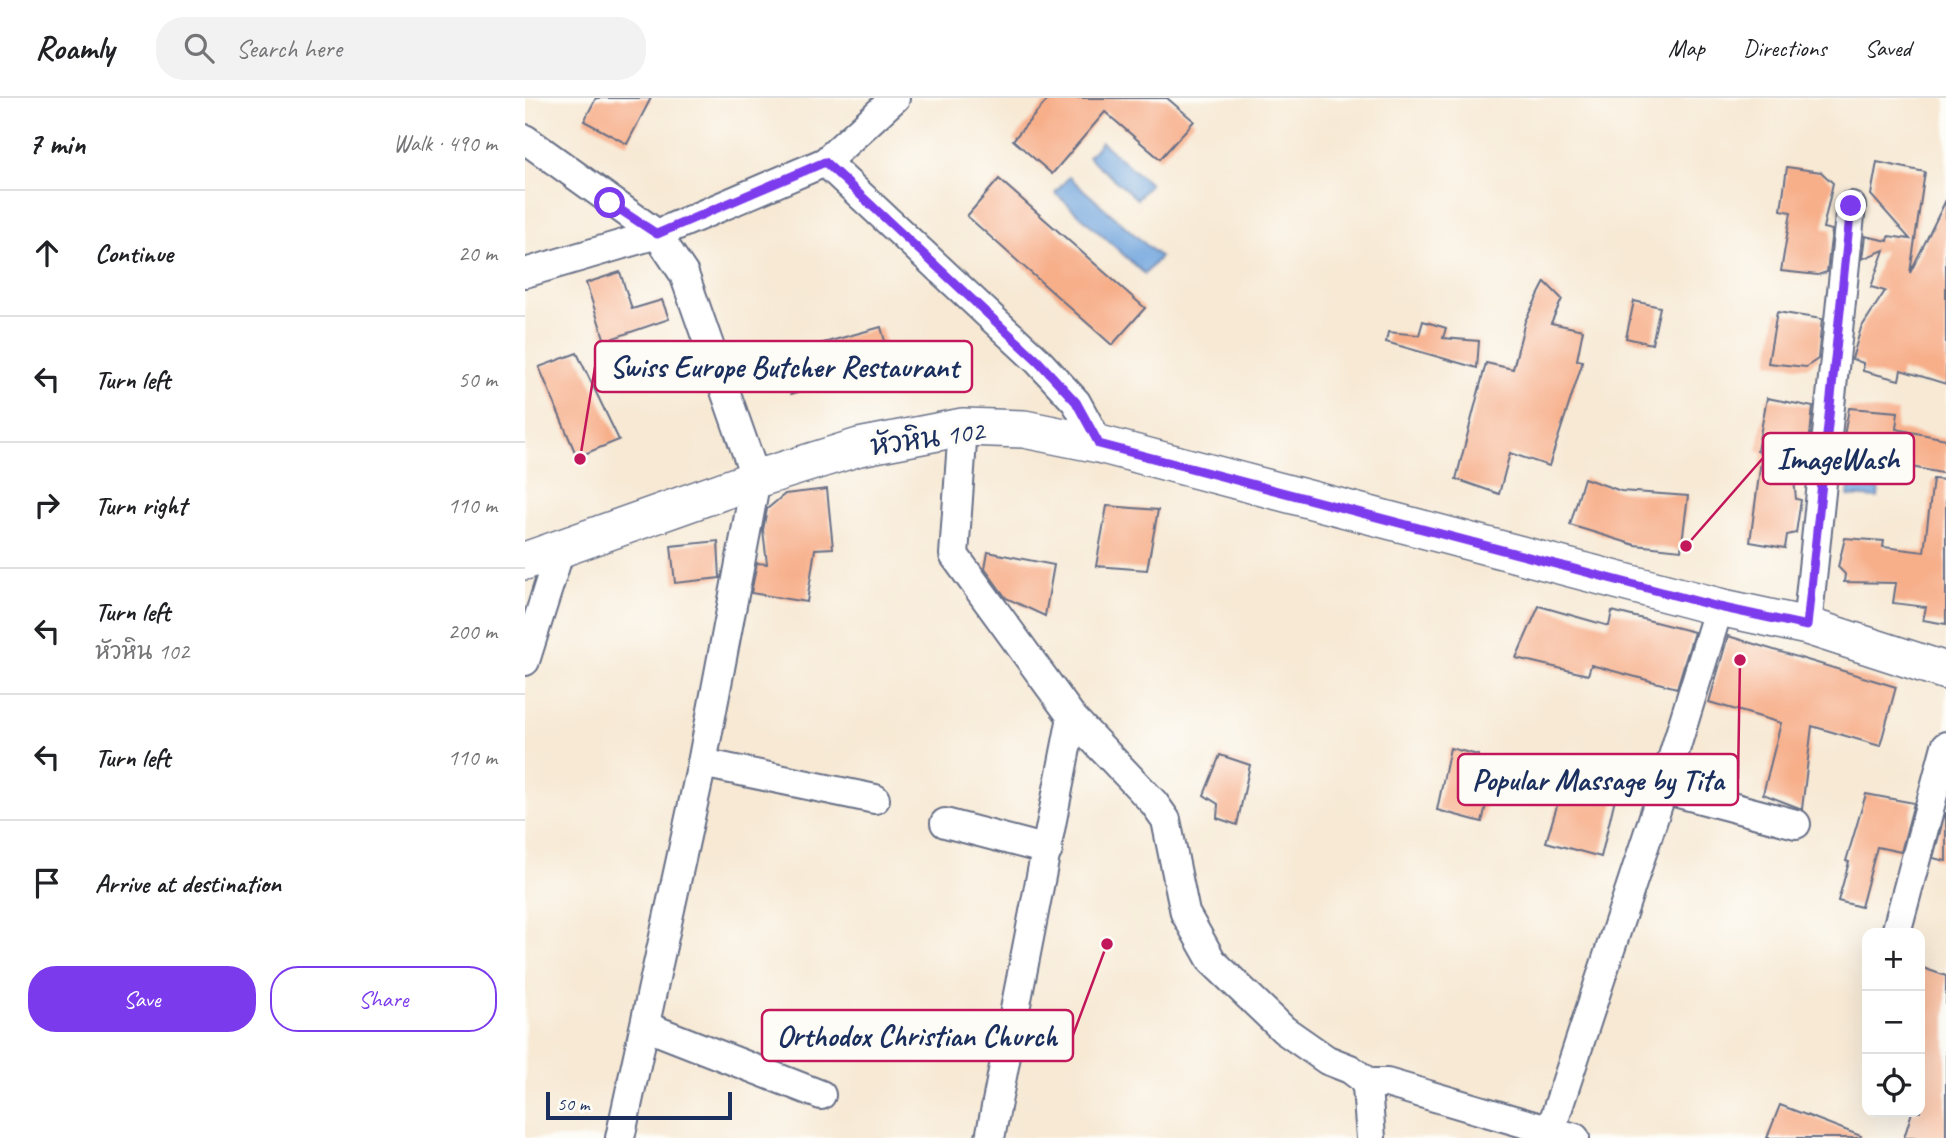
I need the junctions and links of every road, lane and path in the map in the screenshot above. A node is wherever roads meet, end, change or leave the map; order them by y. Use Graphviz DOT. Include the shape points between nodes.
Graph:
graph roads {
  1 [pos="895,98"];
  2 [pos="525,139"];
  3 [pos="825,162"];
  4 [pos="1851,206"];
  5 [pos="657,234"];
  6 [pos="525,273"];
  7 [pos="963,427"];
  8 [pos="1099,444"];
  9 [pos="756,479"];
  10 [pos="560,550"];
  11 [pos="525,562"];
  12 [pos="1719,607"];
  13 [pos="1807,626"];
  14 [pos="525,661"];
  15 [pos="1946,671"];
  16 [pos="1072,717"];
  17 [pos="1946,746"];
  18 [pos="702,763"];
  19 [pos="1663,789"];
  20 [pos="875,799"];
  21 [pos="945,823"];
  22 [pos="1796,824"];
  23 [pos="1048,850"];
  24 [pos="1897,928"];
  25 [pos="645,1026"];
  26 [pos="1365,1083"];
  27 [pos="821,1095"];
  28 [pos="1557,1135"];
  29 [pos="621,1138"];
  30 [pos="990,1138"];
  31 [pos="1371,1138"];
  1 -- 3 [label="street"];
  2 -- 5 [label="street"];
  3 -- 5 [label="street"];
  3 -- 8 [label="street" via="1038,361 1076,402"];
  4 -- 13 [label="street"];
  5 -- 6 [label="street"];
  5 -- 9 [label="street" via="684,274"];
  7 -- 8 [label="street, หัวหิน 102" via="1024,429"];
  7 -- 9 [label="street, หัวหิน 102" via="859,447"];
  7 -- 16 [label="street" via="954,555"];
  8 -- 12 [label="street, หัวหิน 102"];
  9 -- 10 [label="street, หัวหิน 102"];
  9 -- 18 [label="street"];
  10 -- 11 [label="street, หัวหิน 102"];
  10 -- 14 [label="street"];
  12 -- 13 [label="street, หัวหิน 102"];
  12 -- 19 [label="street"];
  13 -- 15 [label="street, หัวหิน 102"];
  16 -- 23 [label="street"];
  16 -- 26 [label="street" via="1165,820 1185,913 1212,961 1284,1030 1327,1060 1350,1069"];
  17 -- 24 [label="street"];
  18 -- 20 [label="street"];
  18 -- 25 [label="street"];
  19 -- 22 [label="street"];
  19 -- 28 [label="street"];
  21 -- 23 [label="street"];
  23 -- 30 [label="street"];
  25 -- 27 [label="street"];
  25 -- 29 [label="street"];
  26 -- 28 [label="street" via="1387,1083"];
  26 -- 31 [label="street"];
}
